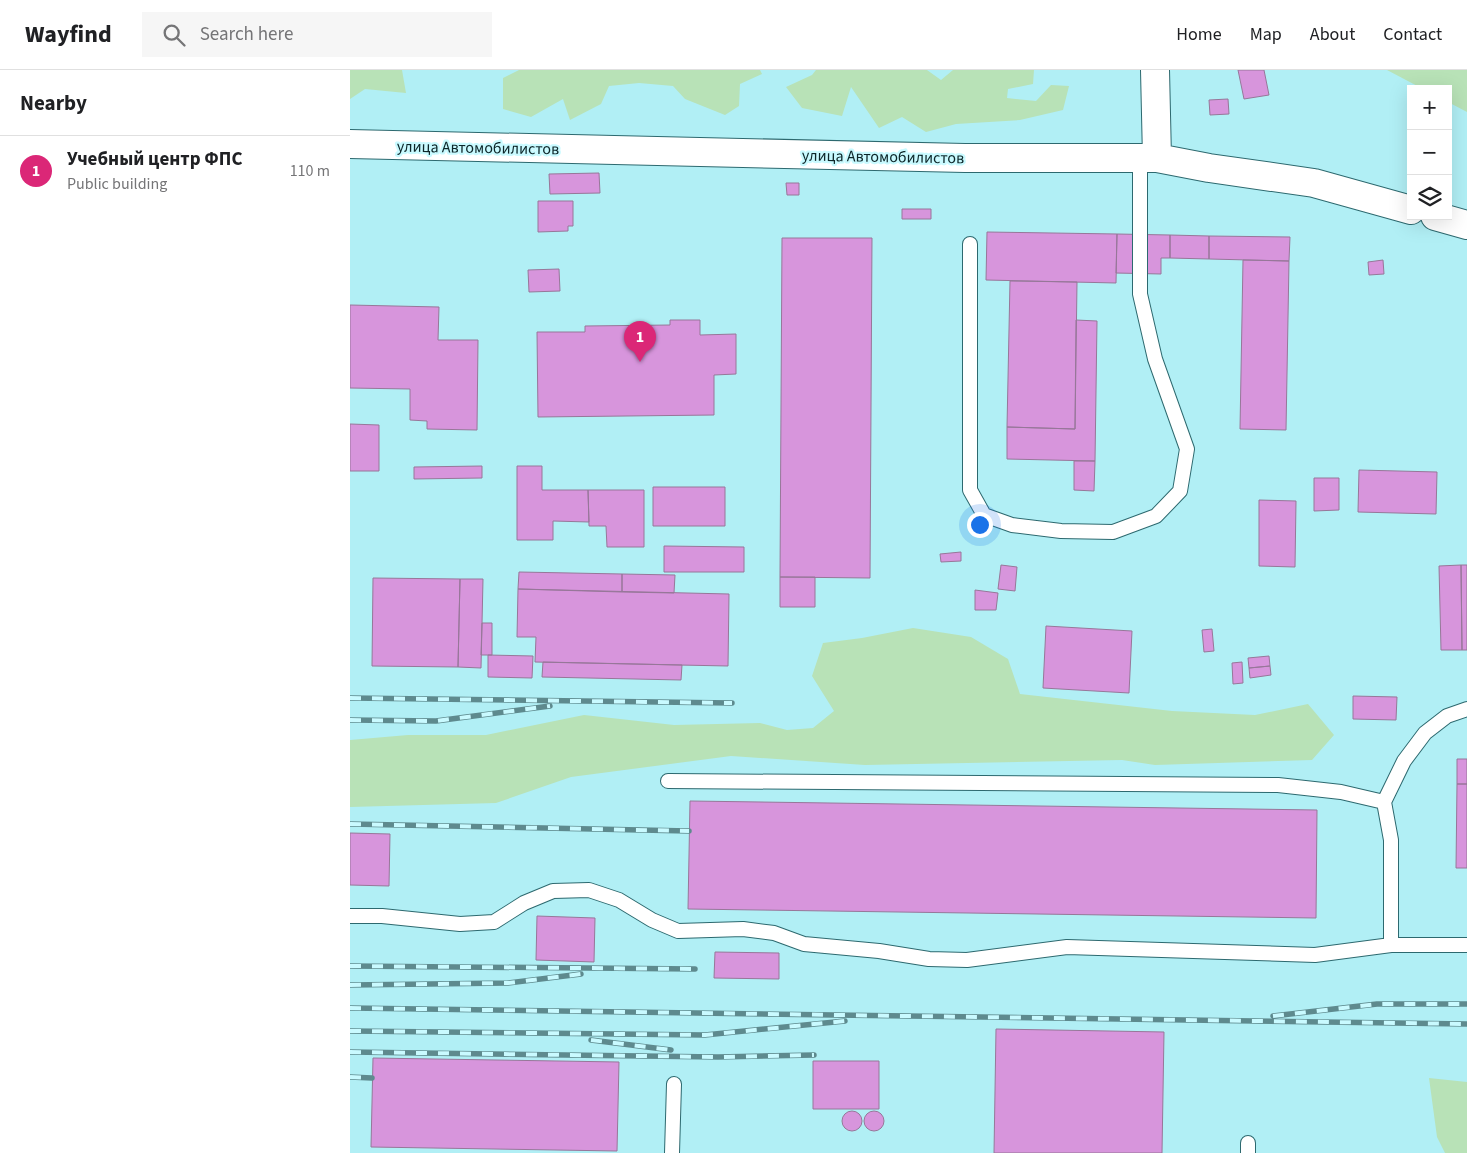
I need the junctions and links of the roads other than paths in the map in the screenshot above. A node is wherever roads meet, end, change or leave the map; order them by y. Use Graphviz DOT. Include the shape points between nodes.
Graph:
graph roads {
  1 [pos="1156,70"];
  2 [pos="350,144"];
  3 [pos="1149,158"];
  4 [pos="1407,209"];
  5 [pos="1449,220"];
  6 [pos="1467,225"];
  7 [pos="970,244"];
  8 [pos="1467,709"];
  9 [pos="668,781"];
  10 [pos="1384,802"];
  11 [pos="350,916"];
  12 [pos="1391,945"];
  13 [pos="1467,945"];
  14 [pos="674,1084"];
  15 [pos="672,1153"];
  1 -- 3 [label="street"];
  2 -- 3 [label="street, улица Автомобилистов" via="965,158"];
  3 -- 4 [label="street, улица Автомобилистов" via="1314,184"];
  3 -- 7 [label="lane" via="1140,294 1155,359 1187,449 1180,491 1156,516 1113,532 1104,532 1012,525 984,515 970,490"];
  5 -- 6 [label="street"];
  8 -- 10 [label="lane" via="1447,716 1425,733 1404,761"];
  9 -- 10 [label="lane" via="1278,785 1341,792"];
  10 -- 12 [label="lane" via="1391,840"];
  11 -- 12 [label="lane" via="460,924 494,922 524,903 553,891 589,890 619,900 678,931 744,929 774,933 804,944 929,959 967,960 1067,947 1315,955"];
  12 -- 13 [label="lane"];
  14 -- 15 [label="lane"];
}
